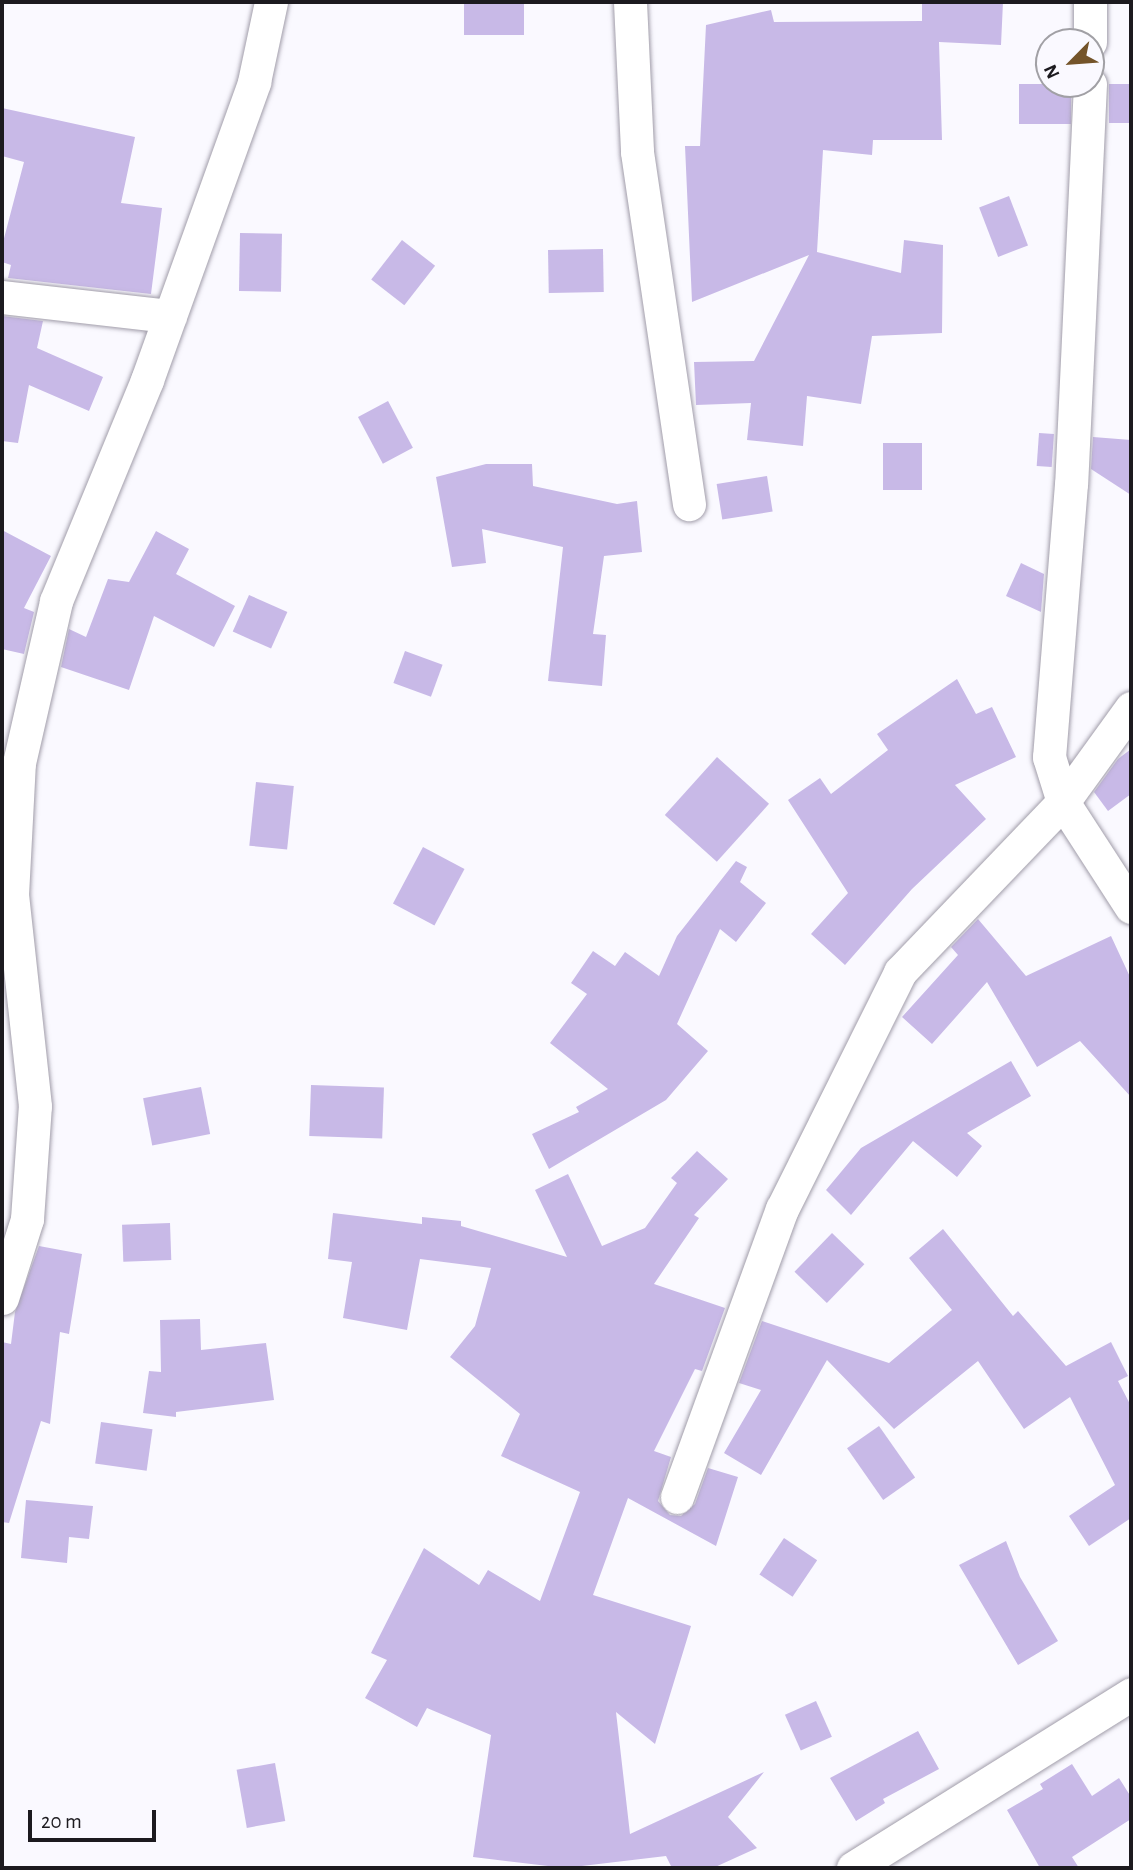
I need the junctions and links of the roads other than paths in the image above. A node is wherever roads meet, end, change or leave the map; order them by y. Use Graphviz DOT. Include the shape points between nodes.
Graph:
graph roads {
  1 [pos="271,2"];
  2 [pos="630,2"];
  3 [pos="1090,2"];
  4 [pos="1090,28"];
  5 [pos="1089,98"];
  6 [pos="2,297"];
  7 [pos="170,316"];
  8 [pos="689,504"];
  9 [pos="1131,708"];
  10 [pos="1063,802"];
  11 [pos="7,895"];
  12 [pos="1131,907"];
  13 [pos="2,1298"];
  14 [pos="677,1497"];
  15 [pos="1131,1695"];
  16 [pos="853,1868"];
  1 -- 7 [label="street" via="254,82"];
  2 -- 8 [label="street" via="637,152"];
  3 -- 4 [label="street"];
  5 -- 10 [label="street" via="1072,484 1050,702 1049,757"];
  6 -- 7 [label="street"];
  7 -- 11 [label="street" via="56,601 19,763"];
  9 -- 10 [label="street"];
  10 -- 12 [label="street"];
  10 -- 14 [label="street" via="900,972 782,1209"];
  11 -- 13 [label="street" via="35,1106 27,1219"];
  15 -- 16 [label="street"];
}
